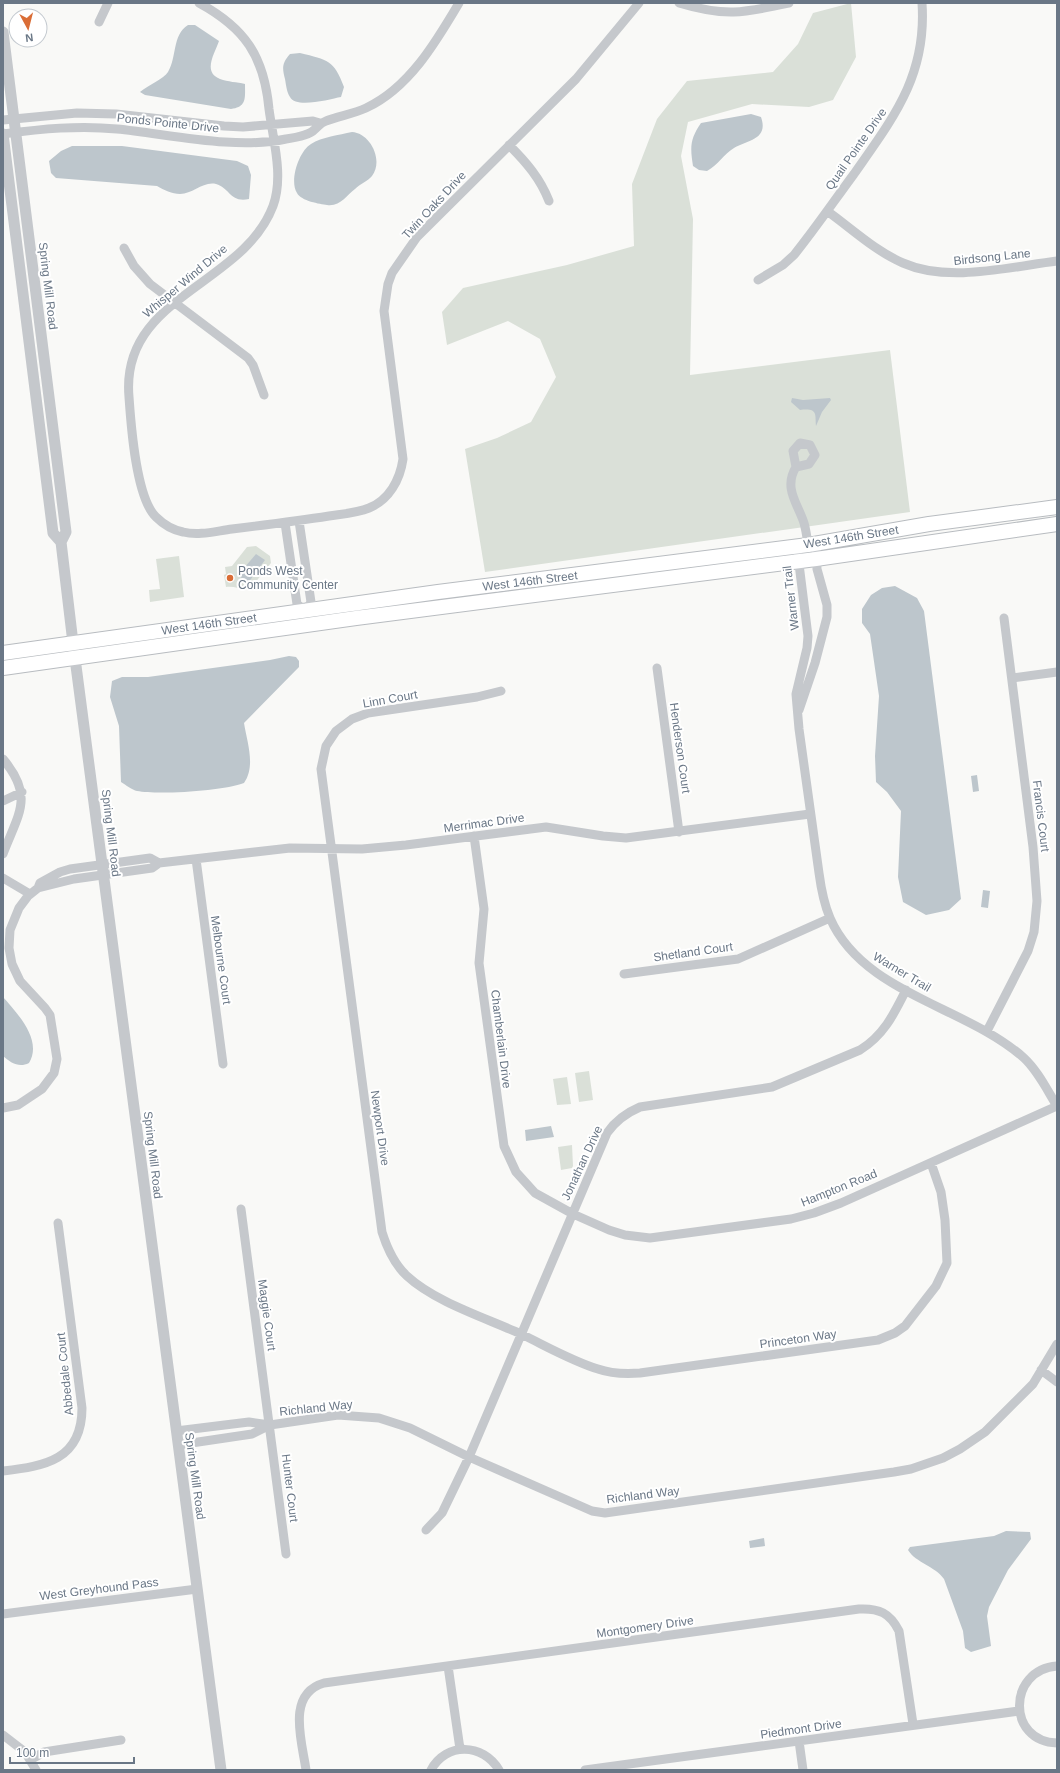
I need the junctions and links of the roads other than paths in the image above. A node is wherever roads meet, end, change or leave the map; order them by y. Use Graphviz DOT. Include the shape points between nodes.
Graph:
graph roads {
  1 [pos="108,3"];
  2 [pos="199,3"];
  3 [pos="458,3"];
  4 [pos="639,3"];
  5 [pos="679,3"];
  6 [pos="789,3"];
  7 [pos="922,3"];
  8 [pos="98,22"];
  9 [pos="3,32"];
  10 [pos="8,119"];
  11 [pos="320,123"];
  12 [pos="271,124"];
  13 [pos="8,134"];
  14 [pos="274,141"];
  15 [pos="509,145"];
  16 [pos="549,201"];
  17 [pos="827,211"];
  18 [pos="124,248"];
  19 [pos="1057,262"];
  20 [pos="758,280"];
  21 [pos="174,303"];
  22 [pos="264,395"];
  23 [pos="796,467"];
  24 [pos="1057,507"];
  25 [pos="292,522"];
  26 [pos="1057,524"];
  27 [pos="807,545"];
  28 [pos="816,559"];
  29 [pos="798,561"];
  30 [pos="503,584"];
  31 [pos="505,600"];
  32 [pos="306,611"];
  33 [pos="1004,618"];
  34 [pos="308,625"];
  35 [pos="73,643"];
  36 [pos="807,648"];
  37 [pos="818,650"];
  38 [pos="3,653"];
  39 [pos="76,658"];
  40 [pos="3,668"];
  41 [pos="657,668"];
  42 [pos="1057,672"];
  43 [pos="1012,678"];
  44 [pos="502,691"];
  45 [pos="799,712"];
  46 [pos="3,759"];
  47 [pos="22,792"];
  48 [pos="3,801"];
  49 [pos="810,814"];
  50 [pos="679,832"];
  51 [pos="474,836"];
  52 [pos="331,848"];
  53 [pos="3,854"];
  54 [pos="196,859"];
  55 [pos="103,869"];
  56 [pos="3,878"];
  57 [pos="30,894"];
  58 [pos="830,918"];
  59 [pos="624,974"];
  60 [pos="906,990"];
  61 [pos="987,1031"];
  62 [pos="223,1064"];
  63 [pos="1057,1106"];
  64 [pos="3,1108"];
  65 [pos="930,1163"];
  66 [pos="241,1209"];
  67 [pos="573,1214"];
  68 [pos="58,1223"];
  69 [pos="521,1334"];
  70 [pos="1057,1344"];
  71 [pos="1041,1370"];
  72 [pos="1057,1382"];
  73 [pos="270,1425"];
  74 [pos="176,1431"];
  75 [pos="178,1445"];
  76 [pos="469,1457"];
  77 [pos="3,1471"];
  78 [pos="426,1530"];
  79 [pos="286,1554"];
  80 [pos="197,1589"];
  81 [pos="3,1614"];
  82 [pos="448,1666"];
  83 [pos="1057,1666"];
  84 [pos="1019,1711"];
  85 [pos="913,1724"];
  86 [pos="3,1735"];
  87 [pos="121,1740"];
  88 [pos="799,1741"];
  89 [pos="1057,1743"];
  90 [pos="460,1749"];
  91 [pos="30,1760"];
  92 [pos="36,1770"];
  93 [pos="221,1770"];
  94 [pos="306,1770"];
  95 [pos="431,1770"];
  96 [pos="499,1770"];
  97 [pos="585,1770"];
  98 [pos="803,1770"];
  1 -- 8 [label="street"];
  2 -- 12 [label="street, Whisper Wind Drive" via="230,22 252,49 265,79"];
  3 -- 11 [label="street, Ponds Pointe Drive" via="436,41 406,78 368,107"];
  4 -- 15 [label="street, Twin Oaks Drive" via="576,79"];
  5 -- 6 [label="street" via="727,13 746,12"];
  7 -- 17 [label="street, Quail Pointe Drive" via="920,50 909,89 892,119"];
  9 -- 10 [label="street, Spring Mill Road"];
  10 -- 12 [label="street, Ponds Pointe Drive" via="62,113 90,113 224,126"];
  10 -- 13 [label="street, Spring Mill Road"];
  11 -- 12 [label="street, Ponds Pointe Drive" via="313,121"];
  11 -- 14 [label="street, Ponds Pointe Drive" via="314,131"];
  12 -- 14 [label="street, Whisper Wind Drive"];
  13 -- 14 [label="street, Ponds Pointe Drive" via="49,128 98,128 203,140"];
  13 -- 35 [label="street, Spring Mill Road" via="66,532 61,542"];
  14 -- 21 [label="street, Whisper Wind Drive" via="276,195 264,224 239,252"];
  15 -- 16 [label="street" via="535,172"];
  15 -- 25 [label="street, Twin Oaks Drive" via="417,237 392,273 388,284 384,311 403,459 394,486 380,502 369,508"];
  17 -- 19 [label="street, Birdsong Lane" via="891,256 923,270 949,274"];
  17 -- 20 [label="street, Quail Pointe Drive" via="789,261"];
  18 -- 21 [label="street" via="145,279"];
  21 -- 22 [label="street" via="254,364"];
  21 -- 25 [label="street, Whisper Wind Drive" via="156,319 143,336 129,372 129,397 140,483 145,502 163,523 183,532 202,533"];
  23 -- 27 [label="street" via="790,487 804,522"];
  24 -- 27 [label="main road, West 146th Street" via="929,524"];
  25 -- 32 [label="street" via="311,602"];
  25 -- 32 [label="street" via="297,604"];
  26 -- 28 [label="main road, West 146th Street"];
  27 -- 28 [label="street, Warner Trail"];
  27 -- 29 [label="street, Warner Trail"];
  27 -- 30 [label="main road, West 146th Street"];
  28 -- 29 [label="main road, West 146th Street"];
  28 -- 37 [label="street, Warner Trail" via="828,605"];
  29 -- 31 [label="main road, West 146th Street"];
  29 -- 36 [label="street, Warner Trail" via="806,618"];
  30 -- 31 [label="main road"];
  30 -- 32 [label="main road, West 146th Street"];
  31 -- 34 [label="main road, West 146th Street"];
  32 -- 34 [label="street"];
  32 -- 35 [label="main road, West 146th Street"];
  33 -- 43 [label="street, Francis Court"];
  34 -- 39 [label="main road, West 146th Street"];
  35 -- 38 [label="main road, West 146th Street"];
  35 -- 39 [label="street, Spring Mill Road"];
  36 -- 37 [label="street"];
  36 -- 45 [label="street, Warner Trail" via="797,684"];
  37 -- 45 [label="street, Warner Trail"];
  39 -- 40 [label="main road, West 146th Street"];
  39 -- 55 [label="street, Spring Mill Road"];
  41 -- 50 [label="street, Henderson Court"];
  42 -- 43 [label="street"];
  43 -- 61 [label="street, Francis Court" via="1036,879 1036,917 1028,951"];
  44 -- 52 [label="street, Linn Court" via="368,713 352,719 340,728 326,746 321,769"];
  45 -- 49 [label="street, Warner Trail"];
  46 -- 47 [label="street" via="20,783"];
  47 -- 48 [label="street"];
  47 -- 53 [label="street" via="21,806"];
  49 -- 50 [label="street, Merrimac Drive"];
  49 -- 58 [label="street, Warner Trail" via="823,895"];
  50 -- 51 [label="street, Merrimac Drive" via="614,838 546,827"];
  51 -- 52 [label="street, Merrimac Drive" via="362,849"];
  51 -- 67 [label="street, Chamberlain Drive" via="484,909 479,963 504,1146 512,1164 529,1187 543,1198"];
  52 -- 54 [label="street, Merrimac Drive" via="276,849"];
  52 -- 69 [label="street, Newport Drive" via="382,1232 387,1247 400,1269 419,1285 443,1299"];
  54 -- 55 [label="street, Merrimac Drive" via="159,863 150,858"];
  54 -- 62 [label="street, Melbourne Court"];
  55 -- 57 [label="street, Merrimac Drive" via="60,872 46,878"];
  55 -- 74 [label="street, Spring Mill Road"];
  56 -- 57 [label="street"];
  57 -- 64 [label="street, Merrimac Drive" via="13,920 10,956 20,981 50,1016 57,1067 50,1080 34,1096 18,1105"];
  58 -- 59 [label="street, Shetland Court" via="738,958"];
  58 -- 60 [label="street, Warner Trail" via="858,958"];
  60 -- 61 [label="street, Warner Trail"];
  60 -- 67 [label="street, Jonathan Drive" via="890,1022 870,1044 790,1080 764,1089 640,1107 624,1114 608,1133"];
  61 -- 63 [label="street, Warner Trail" via="1026,1060 1041,1078"];
  63 -- 65 [label="street, Hampton Road"];
  65 -- 67 [label="street, Hampton Road" via="814,1213 791,1219 672,1236 650,1238 625,1235"];
  65 -- 69 [label="street, Princeton Way" via="941,1192 947,1263 936,1286 905,1326 886,1338 625,1374 597,1369"];
  66 -- 73 [label="street, Maggie Court"];
  67 -- 69 [label="street, Jonathan Drive"];
  68 -- 77 [label="street, Abbedale Court" via="82,1423 68,1449 53,1461 34,1467"];
  69 -- 76 [label="street, Jonathan Drive"];
  70 -- 71 [label="street, Richland Way"];
  71 -- 72 [label="street"];
  71 -- 76 [label="street, Richland Way" via="1033,1384 994,1425 974,1439 943,1458 912,1469 894,1472 605,1513 592,1511"];
  73 -- 74 [label="street, Richland Way" via="249,1422"];
  73 -- 75 [label="street" via="252,1434"];
  73 -- 76 [label="street, Richland Way" via="338,1415 379,1418 410,1428"];
  73 -- 79 [label="street, Hunter Court"];
  74 -- 75 [label="street, Spring Mill Road"];
  75 -- 80 [label="street, Spring Mill Road"];
  76 -- 78 [label="street, Jonathan Drive" via="442,1513"];
  80 -- 81 [label="street, West Greyhound Pass"];
  80 -- 93 [label="street, Spring Mill Road"];
  82 -- 85 [label="street, Montgomery Drive" via="873,1609 892,1618 899,1631"];
  82 -- 90 [label="street"];
  82 -- 94 [label="street, Montgomery Drive" via="324,1683 314,1688 301,1704 300,1724"];
  83 -- 84 [label="street" via="1042,1669 1029,1679 1020,1697"];
  84 -- 85 [label="street, Piedmont Drive"];
  84 -- 89 [label="street" via="1024,1725 1034,1735 1047,1742"];
  85 -- 88 [label="street, Piedmont Drive"];
  86 -- 91 [label="street" via="19,1746"];
  87 -- 91 [label="street" via="44,1752"];
  88 -- 97 [label="street, Piedmont Drive"];
  88 -- 98 [label="street"];
  90 -- 95 [label="street" via="437,1760"];
  90 -- 96 [label="street" via="484,1754"];
  91 -- 92 [label="street"];
}
